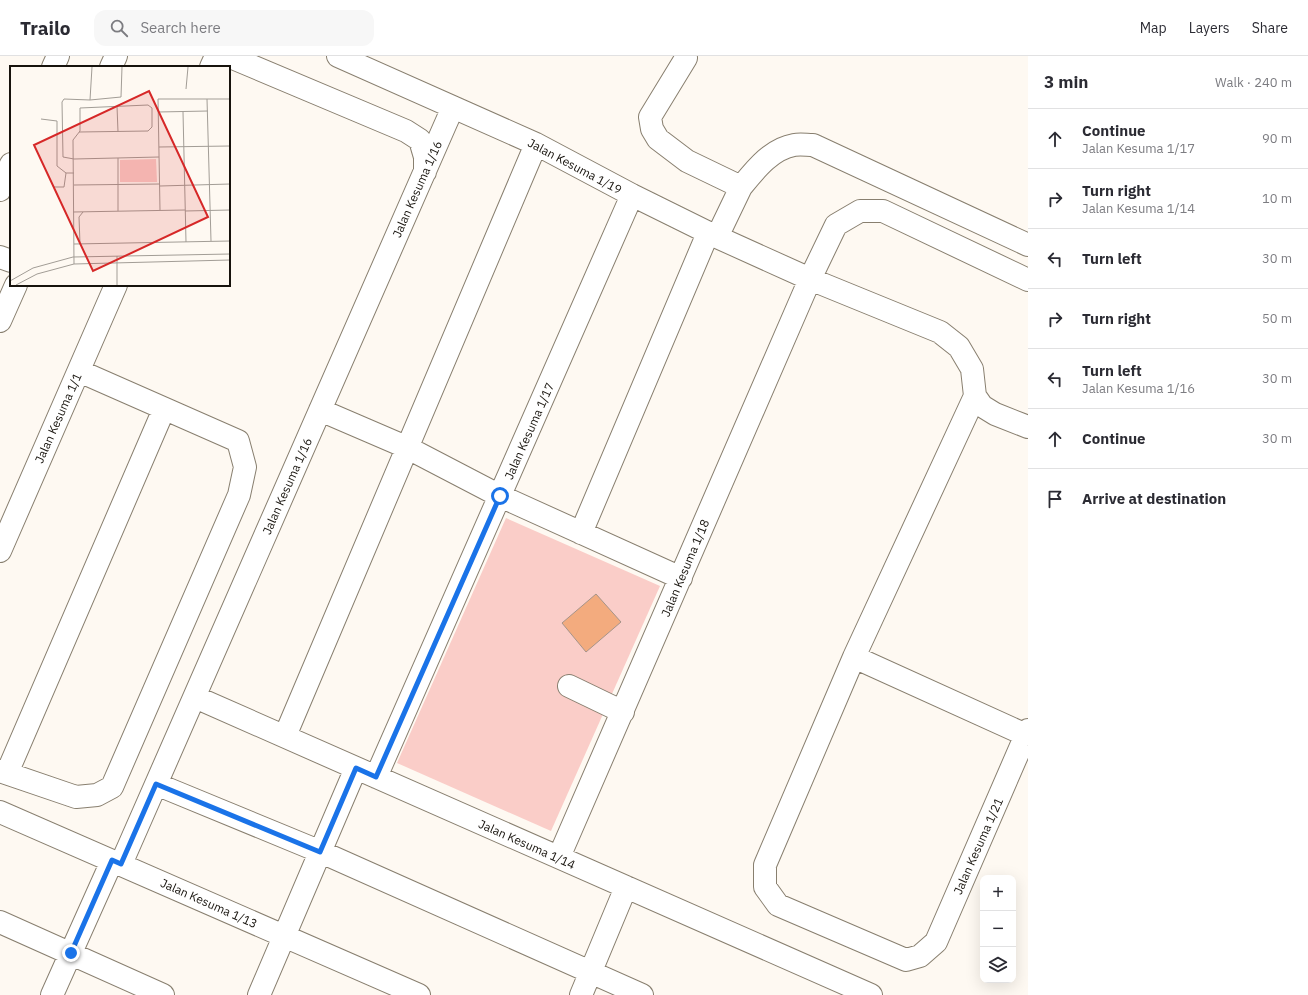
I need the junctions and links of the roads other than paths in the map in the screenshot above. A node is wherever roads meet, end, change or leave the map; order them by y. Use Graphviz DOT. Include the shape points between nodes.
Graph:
graph roads {
  1 [pos="58,56"];
  2 [pos="116,56"];
  3 [pos="216,56"];
  4 [pos="228,56"];
  5 [pos="338,56"];
  6 [pos="686,58"];
  7 [pos="53,66"];
  8 [pos="112,66"];
  9 [pos="211,66"];
  10 [pos="454,107"];
  11 [pos="536,144"];
  12 [pos="10,166"];
  13 [pos="424,174"];
  14 [pos="741,187"];
  15 [pos="0,190"];
  16 [pos="632,196"];
  17 [pos="713,235"];
  18 [pos="1028,244"];
  19 [pos="0,257"];
  20 [pos="10,261"];
  21 [pos="810,278"];
  22 [pos="1028,280"];
  23 [pos="16,286"];
  24 [pos="116,286"];
  25 [pos="0,321"];
  26 [pos="79,371"];
  27 [pos="975,396"];
  28 [pos="164,408"];
  29 [pos="320,410"];
  30 [pos="1028,427"];
  31 [pos="406,448"];
  32 [pos="500,496"];
  33 [pos="581,533"];
  34 [pos="0,551"];
  35 [pos="681,578"];
  36 [pos="854,657"];
  37 [pos="569,686"];
  38 [pos="195,697"];
  39 [pos="623,712"];
  40 [pos="1027,733"];
  41 [pos="285,736"];
  42 [pos="356,768"];
  43 [pos="4,772"];
  44 [pos="376,777"];
  45 [pos="156,784"];
  46 [pos="0,812"];
  47 [pos="320,852"];
  48 [pos="559,857"];
  49 [pos="116,862"];
  50 [pos="626,887"];
  51 [pos="0,922"];
  52 [pos="284,936"];
  53 [pos="71,953"];
  54 [pos="591,972"];
  55 [pos="863,993"];
  56 [pos="52,995"];
  57 [pos="163,995"];
  58 [pos="259,995"];
  59 [pos="419,995"];
  60 [pos="581,995"];
  61 [pos="642,995"];
  1 -- 7 [label="street"];
  2 -- 8 [label="street"];
  3 -- 9 [label="street"];
  4 -- 13 [label="street" via="406,130 420,140 425,158"];
  5 -- 10 [label="street, Jalan Kesuma 1/19"];
  6 -- 14 [label="street" via="650,117 652,129 658,139 686,161"];
  10 -- 11 [label="street, Jalan Kesuma 1/19"];
  10 -- 13 [label="street, Jalan Kesuma 1/16"];
  11 -- 16 [label="street, Jalan Kesuma 1/19"];
  11 -- 31 [label="street"];
  12 -- 15 [label="street"];
  13 -- 29 [label="street, Jalan Kesuma 1/16"];
  14 -- 17 [label="street"];
  14 -- 18 [label="street" via="757,168 778,150 795,145 813,145"];
  16 -- 17 [label="street, Jalan Kesuma 1/19"];
  16 -- 32 [label="street, Jalan Kesuma 1/17"];
  17 -- 21 [label="street, Jalan Kesuma 1/19"];
  17 -- 33 [label="street"];
  19 -- 20 [label="street"];
  21 -- 22 [label="street, Jalan Kesuma 1/18" via="836,225 860,211 883,211"];
  21 -- 27 [label="street, Jalan Kesuma 1/19" via="940,332 959,347 972,370"];
  21 -- 35 [label="street, Jalan Kesuma 1/18"];
  23 -- 25 [label="street"];
  24 -- 26 [label="street, Jalan Kesuma 1/1"];
  26 -- 28 [label="street"];
  26 -- 34 [label="street, Jalan Kesuma 1/1"];
  27 -- 30 [label="street" via="982,406 995,414"];
  27 -- 36 [label="street"];
  28 -- 43 [label="street"];
  28 -- 43 [label="street" via="238,441 245,467 239,495 112,787 97,795 76,797"];
  29 -- 31 [label="street"];
  29 -- 38 [label="street, Jalan Kesuma 1/16"];
  31 -- 32 [label="street"];
  31 -- 41 [label="street"];
  32 -- 33 [label="street"];
  32 -- 44 [label="street, Jalan Kesuma 1/17"];
  33 -- 35 [label="street"];
  35 -- 39 [label="street, Jalan Kesuma 1/18"];
  36 -- 40 [label="street"];
  36 -- 40 [label="street, Jalan Kesuma 1/21" via="765,865 765,887 778,905 906,960 920,956 936,942"];
  37 -- 39 [label="street"];
  38 -- 41 [label="street, Jalan Kesuma 1/14"];
  38 -- 45 [label="street, Jalan Kesuma 1/16"];
  39 -- 48 [label="street, Jalan Kesuma 1/18"];
  41 -- 42 [label="street, Jalan Kesuma 1/14"];
  42 -- 44 [label="street, Jalan Kesuma 1/14"];
  42 -- 47 [label="street"];
  44 -- 48 [label="street, Jalan Kesuma 1/14"];
  45 -- 47 [label="street"];
  45 -- 49 [label="street, Jalan Kesuma 1/16"];
  46 -- 49 [label="street, Jalan Kesuma 1/13"];
  47 -- 52 [label="street"];
  47 -- 54 [label="street"];
  48 -- 50 [label="street, Jalan Kesuma 1/14"];
  49 -- 52 [label="street, Jalan Kesuma 1/13"];
  49 -- 53 [label="street, Jalan Kesuma 1/16"];
  50 -- 54 [label="street"];
  50 -- 55 [label="street, Jalan Kesuma 1/14"];
  51 -- 53 [label="street"];
  52 -- 58 [label="street"];
  52 -- 59 [label="street, Jalan Kesuma 1/13"];
  53 -- 56 [label="street, Jalan Kesuma 1/16"];
  53 -- 57 [label="street"];
  54 -- 60 [label="street"];
  54 -- 61 [label="street"];
}
